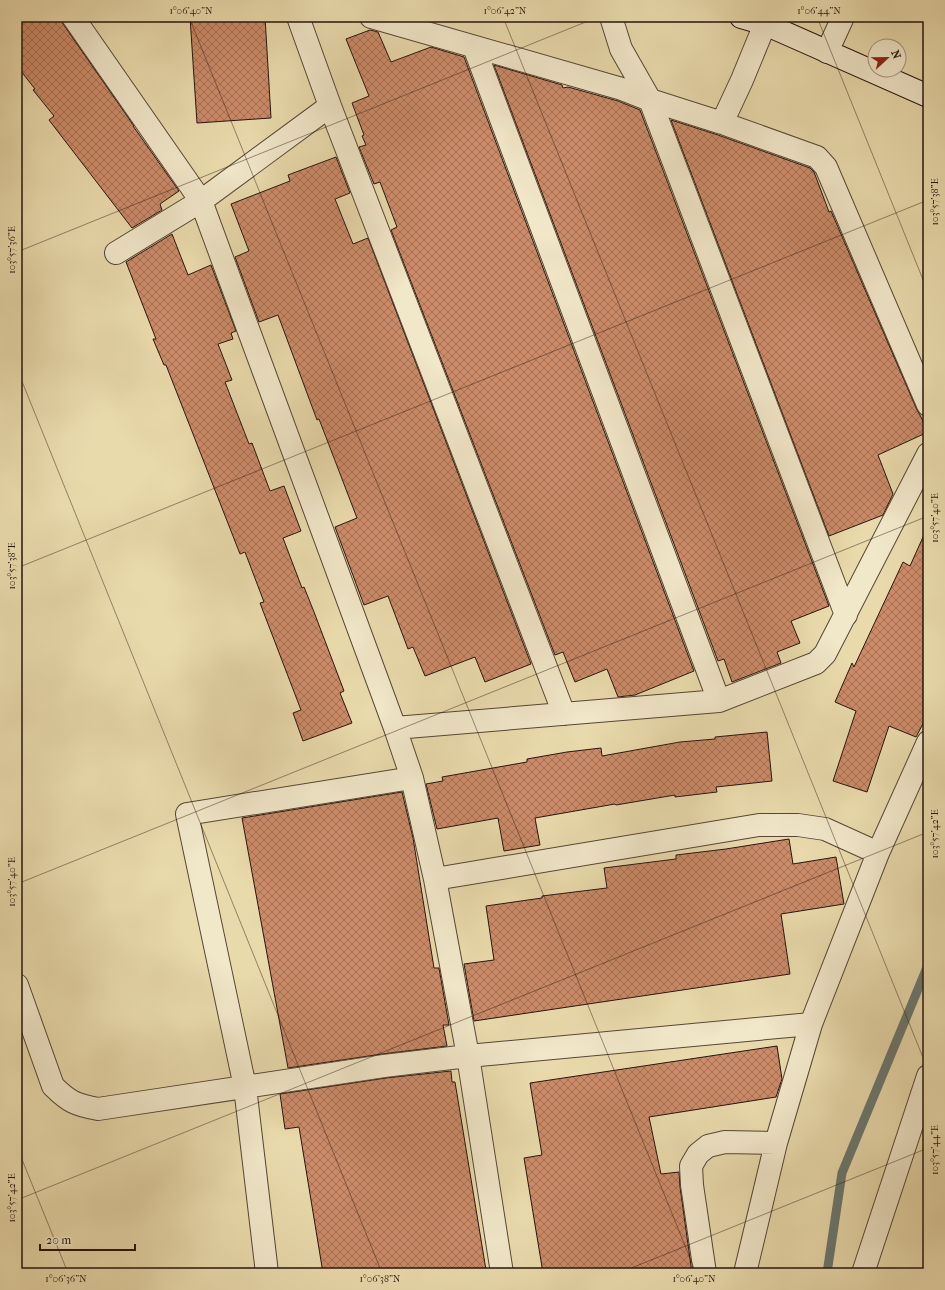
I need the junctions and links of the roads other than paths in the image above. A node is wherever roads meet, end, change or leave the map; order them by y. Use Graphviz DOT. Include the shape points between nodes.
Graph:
graph roads {
  1 [pos="73,17"];
  2 [pos="298,17"];
  3 [pos="371,17"];
  4 [pos="611,17"];
  5 [pos="741,17"];
  6 [pos="843,17"];
  7 [pos="764,24"];
  8 [pos="474,47"];
  9 [pos="827,52"];
  10 [pos="928,96"];
  11 [pos="650,100"];
  12 [pos="330,106"];
  13 [pos="722,123"];
  14 [pos="201,201"];
  15 [pos="116,253"];
  16 [pos="928,405"];
  17 [pos="928,454"];
  18 [pos="846,614"];
  19 [pos="720,701"];
  20 [pos="564,714"];
  21 [pos="395,728"];
  22 [pos="928,742"];
  23 [pos="412,778"];
  24 [pos="878,853"];
  25 [pos="435,879"];
  26 [pos="17,985"];
  27 [pos="811,1024"];
  28 [pos="468,1056"];
  29 [pos="928,1076"];
  30 [pos="244,1087"];
  31 [pos="776,1143"];
  32 [pos="267,1273"];
  33 [pos="502,1273"];
  34 [pos="705,1273"];
  35 [pos="745,1273"];
  36 [pos="863,1273"];
  1 -- 14 [label="street"];
  2 -- 12 [label="street"];
  3 -- 8 [label="street"];
  4 -- 11 [label="street" via="621,49"];
  5 -- 7 [label="street"];
  6 -- 9 [label="street"];
  7 -- 9 [label="street"];
  7 -- 13 [label="street"];
  8 -- 11 [label="street" via="622,89"];
  8 -- 19 [label="street"];
  9 -- 10 [label="street"];
  11 -- 13 [label="street"];
  11 -- 18 [label="street"];
  12 -- 14 [label="street"];
  12 -- 20 [label="street"];
  13 -- 16 [label="street" via="817,157 826,166"];
  14 -- 15 [label="street"];
  14 -- 21 [label="street"];
  17 -- 18 [label="street"];
  18 -- 19 [label="street" via="825,654 816,663"];
  19 -- 20 [label="street"];
  20 -- 21 [label="street"];
  21 -- 23 [label="street"];
  22 -- 24 [label="street"];
  23 -- 25 [label="street"];
  23 -- 30 [label="street" via="187,814"];
  24 -- 25 [label="street" via="825,829 798,825 759,825"];
  24 -- 27 [label="street"];
  25 -- 28 [label="street"];
  26 -- 30 [label="street" via="53,1086 65,1098 81,1106 98,1109"];
  27 -- 28 [label="street"];
  27 -- 31 [label="street"];
  28 -- 30 [label="street"];
  28 -- 33 [label="street"];
  29 -- 36 [label="street"];
  30 -- 32 [label="street"];
  31 -- 34 [label="street" via="724,1142 708,1146 698,1154 691,1166"];
  31 -- 35 [label="street"];
}
